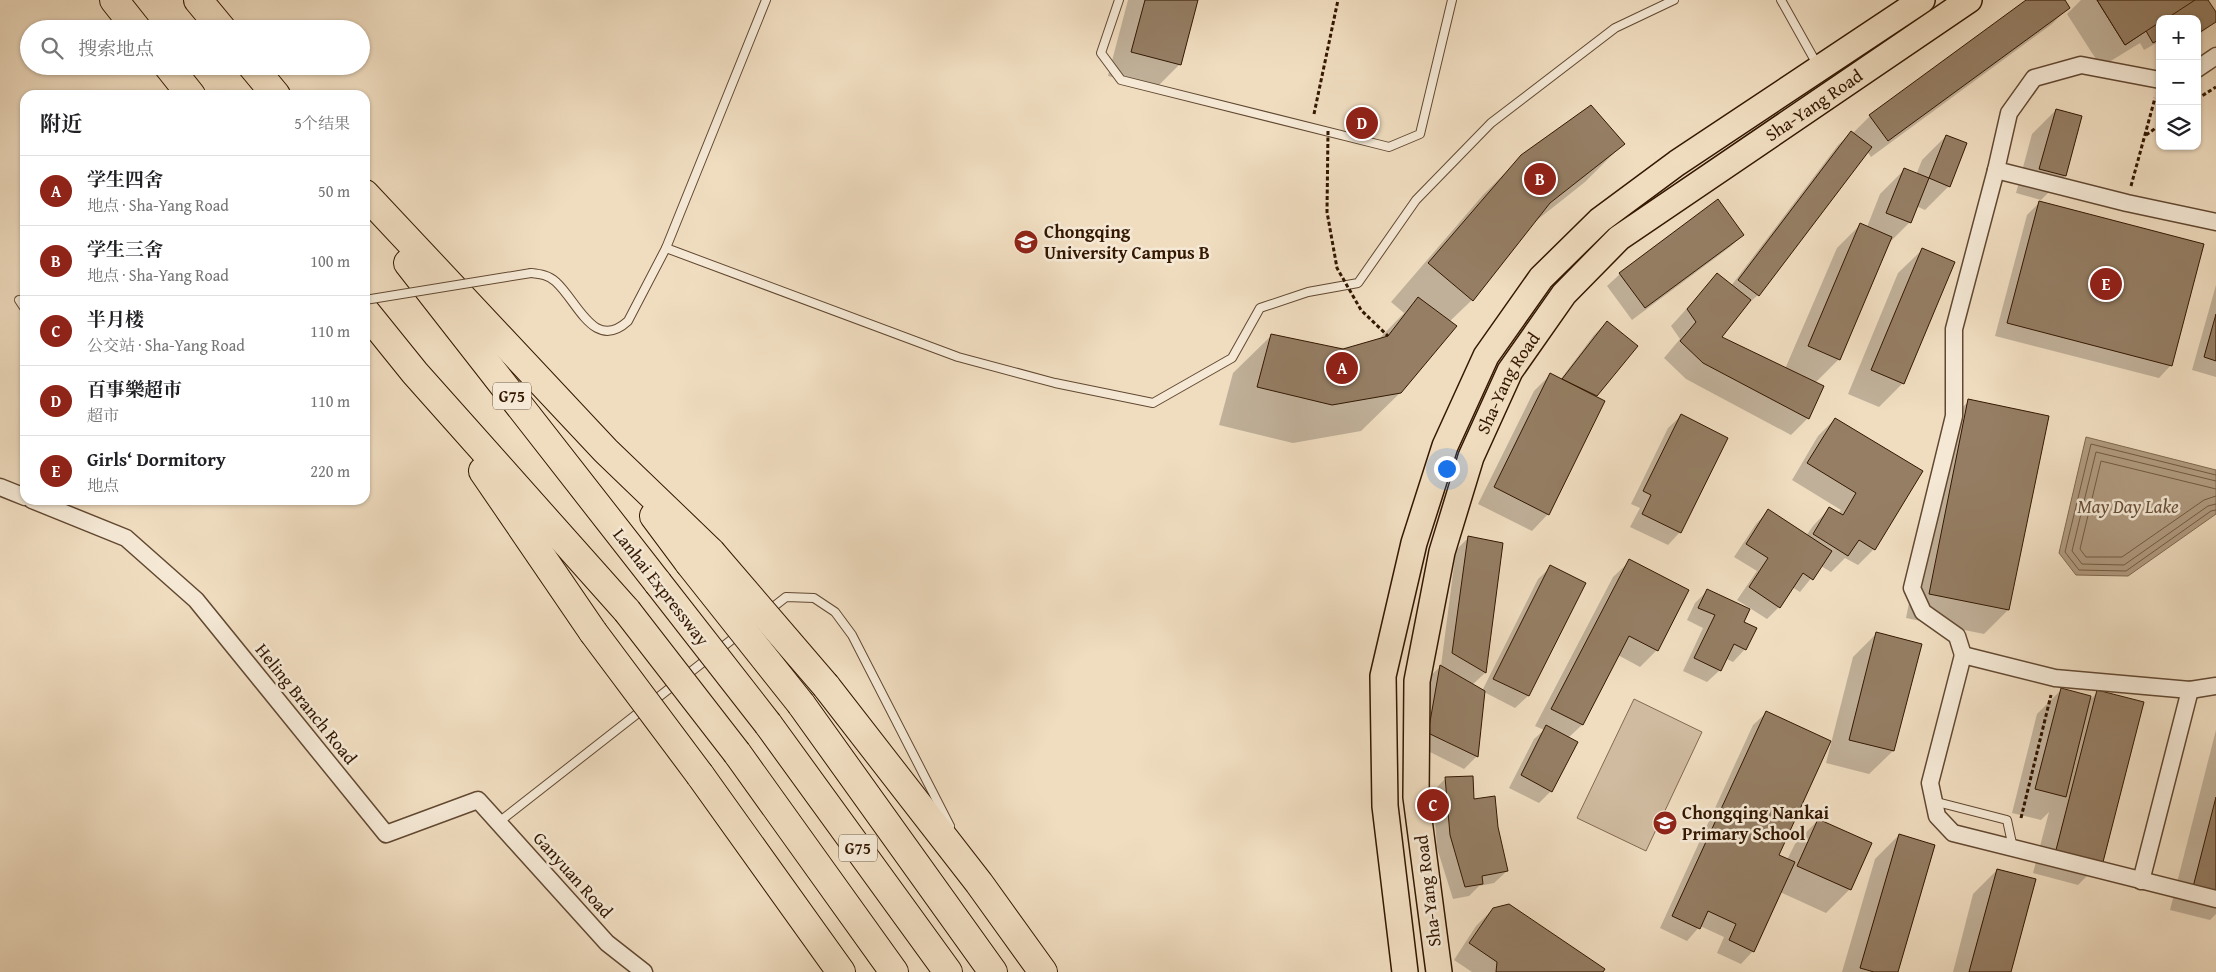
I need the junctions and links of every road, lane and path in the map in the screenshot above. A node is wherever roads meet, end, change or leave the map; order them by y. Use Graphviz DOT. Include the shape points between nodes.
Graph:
graph roads {
  1 [pos="114,0"];
  2 [pos="198,0"];
  3 [pos="766,0"];
  4 [pos="1119,0"];
  5 [pos="1338,0"];
  6 [pos="1452,0"];
  7 [pos="1674,0"];
  8 [pos="1780,0"];
  9 [pos="1922,0"];
  10 [pos="1968,0"];
  11 [pos="131,20"];
  12 [pos="215,20"];
  13 [pos="2216,56"];
  14 [pos="2201,66"];
  15 [pos="1820,69"];
  16 [pos="175,75"];
  17 [pos="259,75"];
  18 [pos="2156,79"];
  19 [pos="2216,87"];
  20 [pos="187,90"];
  21 [pos="272,90"];
  22 [pos="2156,95"];
  23 [pos="2201,97"];
  24 [pos="1311,127"];
  25 [pos="2156,128"];
  26 [pos="1328,132"];
  27 [pos="2145,136"];
  28 [pos="1996,170"];
  29 [pos="370,199"];
  30 [pos="2127,203"];
  31 [pos="370,214"];
  32 [pos="2216,222"];
  33 [pos="666,248"];
  34 [pos="370,299"];
  35 [pos="370,317"];
  36 [pos="1388,336"];
  37 [pos="415,373"];
  38 [pos="0,487"];
  39 [pos="20,495"];
  40 [pos="44,505"];
  41 [pos="700,557"];
  42 [pos="755,622"];
  43 [pos="747,628"];
  44 [pos="1963,655"];
  45 [pos="2055,678"];
  46 [pos="2216,686"];
  47 [pos="2190,690"];
  48 [pos="478,800"];
  49 [pos="1932,801"];
  50 [pos="499,822"];
  51 [pos="952,830"];
  52 [pos="956,839"];
  53 [pos="2013,848"];
  54 [pos="2141,881"];
  55 [pos="979,883"];
  56 [pos="2216,899"];
  57 [pos="1441,969"];
  58 [pos="644,972"];
  59 [pos="840,972"];
  60 [pos="894,972"];
  61 [pos="948,972"];
  62 [pos="992,972"];
  63 [pos="1043,972"];
  64 [pos="1405,972"];
  1 -- 11 [label="highway"];
  2 -- 12 [label="highway"];
  3 -- 33 [label="lane"];
  4 -- 24 [label="lane" via="1101,53 1121,80"];
  5 -- 24 [label="path"];
  6 -- 26 [label="lane" via="1420,134 1390,146"];
  7 -- 33 [label="lane" via="1615,28 1491,123 1416,200 1358,283 1308,292 1260,308 1232,358 1153,403 1056,383 958,357"];
  8 -- 15 [label="lane"];
  9 -- 15 [label="main road, Sha-Yang Road"];
  10 -- 57 [label="main road, Sha-Yang Road" via="1618,238 1564,294 1510,371 1471,457 1442,552 1417,681 1416,797"];
  13 -- 14 [label="street"];
  15 -- 64 [label="main road, Sha-Yang Road" via="1677,163 1600,220 1541,278 1486,356 1445,446 1414,543 1384,676 1385,806"];
  16 -- 20 [label="highway"];
  17 -- 21 [label="highway"];
  18 -- 28 [label="street" via="2081,65 2034,78 2010,113"];
  19 -- 23 [label="path"];
  22 -- 27 [label="path"];
  24 -- 26 [label="lane"];
  25 -- 27 [label="path"];
  26 -- 36 [label="path, bridge" via="1327,212 1338,268 1362,310"];
  27 -- 30 [label="path"];
  28 -- 30 [label="street"];
  28 -- 44 [label="street" via="1954,329 1954,416 1912,588 1923,612 1957,636"];
  29 -- 41 [label="highway" via="606,451"];
  30 -- 32 [label="street"];
  31 -- 61 [label="highway, Lanhai Expressway / G75, bridge" via="768,724"];
  33 -- 34 [label="lane, bridge" via="628,321 618,330 609,332 592,326 556,281 546,275 531,273"];
  35 -- 37 [label="highway, G75"];
  37 -- 59 [label="highway, bridge" via="593,632 700,775"];
  37 -- 60 [label="highway, G75, bridge" via="627,611 737,752"];
  38 -- 39 [label="street"];
  40 -- 48 [label="street, Heling Branch Road" via="126,538 196,600 386,834"];
  41 -- 55 [label="highway, bridge" via="826,686"];
  41 -- 62 [label="highway, bridge"];
  42 -- 51 [label="lane" via="786,598 814,598 835,612 852,635"];
  43 -- 50 [label="lane"];
  44 -- 45 [label="street"];
  44 -- 49 [label="street" via="1930,783"];
  45 -- 47 [label="street"];
  45 -- 53 [label="path"];
  46 -- 47 [label="street"];
  47 -- 54 [label="street"];
  48 -- 50 [label="street, Ganyuan Road"];
  49 -- 53 [label="street" via="1937,816 1953,833"];
  49 -- 53 [label="lane" via="2008,820"];
  50 -- 58 [label="street, Ganyuan Road" via="607,943"];
  52 -- 55 [label="lane"];
  53 -- 54 [label="street"];
  54 -- 56 [label="street"];
  55 -- 63 [label="highway"];
}
